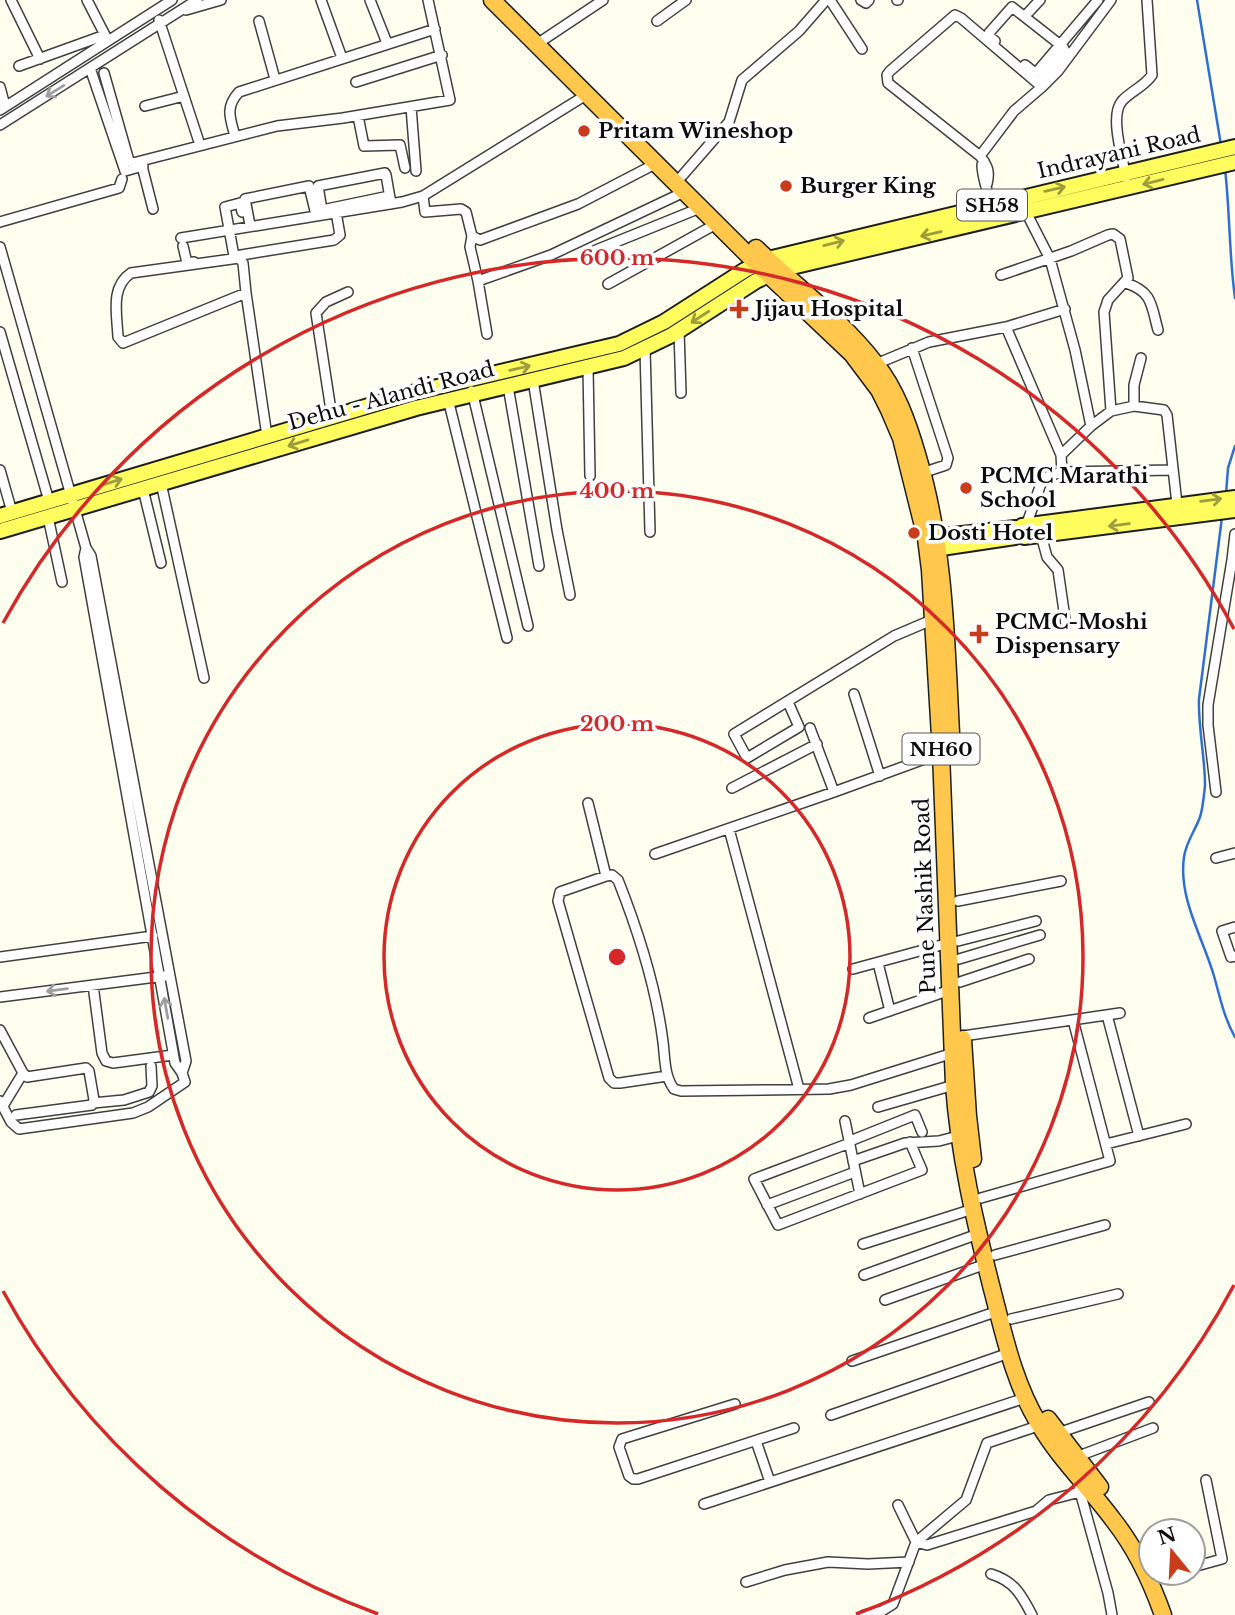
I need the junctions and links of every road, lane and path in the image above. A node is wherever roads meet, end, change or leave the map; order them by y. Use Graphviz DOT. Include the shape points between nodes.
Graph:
graph roads {
  1 [pos="12,0"];
  2 [pos="87,0"];
  3 [pos="197,0"];
  4 [pos="221,0"];
  5 [pos="321,0"];
  6 [pos="370,0"];
  7 [pos="428,0"];
  8 [pos="492,0"];
  9 [pos="507,0"];
  10 [pos="603,0"];
  11 [pos="685,0"];
  12 [pos="828,0"];
  13 [pos="861,0"];
  14 [pos="869,0"];
  15 [pos="1040,0"];
  16 [pos="1098,0"];
  17 [pos="1111,0"];
  18 [pos="1147,0"];
  19 [pos="168,1"];
  20 [pos="154,12"];
  21 [pos="174,14"];
  22 [pos="1025,16"];
  23 [pos="657,20"];
  24 [pos="259,21"];
  25 [pos="161,23"];
  26 [pos="435,29"];
  27 [pos="106,39"];
  28 [pos="543,40"];
  29 [pos="387,43"];
  30 [pos="1060,45"];
  31 [pos="862,49"];
  32 [pos="113,53"];
  33 [pos="442,55"];
  34 [pos="40,58"];
  35 [pos="342,58"];
  36 [pos="72,65"];
  37 [pos="19,66"];
  38 [pos="90,68"];
  39 [pos="104,73"];
  40 [pos="79,76"];
  41 [pos="275,79"];
  42 [pos="356,82"];
  43 [pos="1040,85"];
  44 [pos="0,87"];
  45 [pos="586,95"];
  46 [pos="184,96"];
  47 [pos="145,106"];
  48 [pos="411,107"];
  49 [pos="3,108"];
  50 [pos="358,116"];
  51 [pos="0,125"];
  52 [pos="235,136"];
  53 [pos="200,145"];
  54 [pos="1227,156"];
  55 [pos="982,159"];
  56 [pos="655,164"];
  57 [pos="404,168"];
  58 [pos="416,171"];
  59 [pos="122,179"];
  60 [pos="1127,181"];
  61 [pos="683,184"];
  62 [pos="422,196"];
  63 [pos="390,200"];
  64 [pos="700,208"];
  65 [pos="153,209"];
  66 [pos="336,212"];
  67 [pos="992,212"];
  68 [pos="1026,212"];
  69 [pos="316,215"];
  70 [pos="0,222"];
  71 [pos="716,224"];
  72 [pos="248,226"];
  73 [pos="229,229"];
  74 [pos="472,236"];
  75 [pos="0,247"];
  76 [pos="596,250"];
  77 [pos="234,256"];
  78 [pos="1050,259"];
  79 [pos="768,267"];
  80 [pos="1001,275"];
  81 [pos="478,281"];
  82 [pos="1126,283"];
  83 [pos="608,284"];
  84 [pos="348,292"];
  85 [pos="246,293"];
  86 [pos="1065,309"];
  87 [pos="1006,327"];
  88 [pos="1158,330"];
  89 [pos="678,331"];
  90 [pos="0,332"];
  91 [pos="487,334"];
  92 [pos="912,348"];
  93 [pos="645,349"];
  94 [pos="1141,358"];
  95 [pos="876,364"];
  96 [pos="588,368"];
  97 [pos="533,380"];
  98 [pos="470,386"];
  99 [pos="508,386"];
  100 [pos="681,393"];
  101 [pos="448,399"];
  102 [pos="1134,406"];
  103 [pos="1111,411"];
  104 [pos="332,417"];
  105 [pos="1091,426"];
  106 [pos="267,436"];
  107 [pos="1061,455"];
  108 [pos="0,470"];
  109 [pos="1173,470"];
  110 [pos="1062,472"];
  111 [pos="922,473"];
  112 [pos="590,476"];
  113 [pos="161,483"];
  114 [pos="144,489"];
  115 [pos="1235,498"];
  116 [pos="49,501"];
  117 [pos="72,502"];
  118 [pos="1177,504"];
  119 [pos="1235,510"];
  120 [pos="6,514"];
  121 [pos="48,517"];
  122 [pos="0,531"];
  123 [pos="1020,531"];
  124 [pos="650,532"];
  125 [pos="1235,534"];
  126 [pos="1041,535"];
  127 [pos="933,543"];
  128 [pos="1233,561"];
  129 [pos="161,563"];
  130 [pos="539,566"];
  131 [pos="62,582"];
  132 [pos="570,595"];
  133 [pos="97,602"];
  134 [pos="934,619"];
  135 [pos="1066,625"];
  136 [pos="528,626"];
  137 [pos="507,638"];
  138 [pos="204,678"];
  139 [pos="854,694"];
  140 [pos="788,702"];
  141 [pos="810,728"];
  142 [pos="817,744"];
  143 [pos="941,753"];
  144 [pos="880,776"];
  145 [pos="732,788"];
  146 [pos="1216,792"];
  147 [pos="834,793"];
  148 [pos="588,803"];
  149 [pos="729,829"];
  150 [pos="655,853"];
  151 [pos="1235,853"];
  152 [pos="1216,858"];
  153 [pos="606,876"];
  154 [pos="1061,881"];
  155 [pos="958,901"];
  156 [pos="1036,921"];
  157 [pos="1235,928"];
  158 [pos="1040,935"];
  159 [pos="149,937"];
  160 [pos="954,942"];
  161 [pos="1235,956"];
  162 [pos="0,957"];
  163 [pos="959,958"];
  164 [pos="1028,959"];
  165 [pos="878,963"];
  166 [pos="853,969"];
  167 [pos="165,976"];
  168 [pos="93,985"];
  169 [pos="955,986"];
  170 [pos="0,997"];
  171 [pos="890,1011"];
  172 [pos="1120,1013"];
  173 [pos="1107,1014"];
  174 [pos="869,1017"];
  175 [pos="1073,1020"];
  176 [pos="0,1031"];
  177 [pos="962,1036"];
  178 [pos="953,1053"];
  179 [pos="173,1055"];
  180 [pos="151,1066"];
  181 [pos="23,1073"];
  182 [pos="183,1073"];
  183 [pos="667,1076"];
  184 [pos="954,1085"];
  185 [pos="799,1090"];
  186 [pos="1,1103"];
  187 [pos="93,1103"];
  188 [pos="878,1107"];
  189 [pos="16,1115"];
  190 [pos="845,1121"];
  191 [pos="1186,1124"];
  192 [pos="922,1132"];
  193 [pos="958,1136"];
  194 [pos="1139,1136"];
  195 [pos="850,1142"];
  196 [pos="910,1142"];
  197 [pos="1106,1144"];
  198 [pos="853,1161"];
  199 [pos="855,1172"];
  200 [pos="860,1194"];
  201 [pos="977,1204"];
  202 [pos="767,1205"];
  203 [pos="1105,1225"];
  204 [pos="978,1234"];
  205 [pos="863,1244"];
  206 [pos="990,1260"];
  207 [pos="864,1275"];
  208 [pos="1118,1294"];
  209 [pos="885,1300"];
  210 [pos="1004,1315"];
  211 [pos="1009,1353"];
  212 [pos="852,1362"];
  213 [pos="1025,1398"];
  214 [pos="1149,1402"];
  215 [pos="735,1404"];
  216 [pos="831,1415"];
  217 [pos="1049,1426"];
  218 [pos="794,1428"];
  219 [pos="1153,1428"];
  220 [pos="756,1441"];
  221 [pos="1076,1465"];
  222 [pos="1206,1480"];
  223 [pos="770,1482"];
  224 [pos="1080,1492"];
  225 [pos="704,1504"];
  226 [pos="898,1505"];
  227 [pos="1137,1536"];
  228 [pos="916,1542"];
  229 [pos="909,1562"];
  230 [pos="1207,1563"];
  231 [pos="990,1574"];
  232 [pos="746,1583"];
  233 [pos="1165,1587"];
  234 [pos="892,1612"];
  235 [pos="877,1614"];
  236 [pos="864,1615"];
  237 [pos="1031,1615"];
  238 [pos="1112,1615"];
  239 [pos="1163,1615"];
  240 [pos="1174,1615"];
  1 -- 34 [label="street"];
  2 -- 27 [label="street"];
  3 -- 21 [label="street"];
  4 -- 21 [label="street"];
  5 -- 35 [label="street"];
  6 -- 29 [label="street"];
  7 -- 26 [label="street"];
  8 -- 45 [label="highway, Pune Nashik Road / NH60"];
  9 -- 28 [label="highway, Pune Nashik Road / NH60"];
  10 -- 28 [label="street"];
  11 -- 23 [label="street"];
  12 -- 31 [label="street"];
  12 -- 61 [label="street" via="742,80 729,122"];
  13 -- 14 [label="street"];
  15 -- 22 [label="street"];
  16 -- 30 [label="street"];
  17 -- 43 [label="street"];
  18 -- 60 [label="street" via="1152,75 1121,102 1115,114"];
  19 -- 20 [label="street"];
  19 -- 21 [label="street"];
  20 -- 25 [label="street"];
  20 -- 27 [label="street"];
  21 -- 25 [label="street"];
  22 -- 30 [label="street"];
  22 -- 30 [label="street" via="1011,7 989,36 1035,72"];
  24 -- 41 [label="street"];
  25 -- 32 [label="street"];
  25 -- 46 [label="street"];
  26 -- 29 [label="street"];
  26 -- 33 [label="street"];
  27 -- 32 [label="street"];
  27 -- 34 [label="street"];
  27 -- 36 [label="street"];
  28 -- 61 [label="highway, Pune Nashik Road / NH60"];
  29 -- 35 [label="street"];
  30 -- 43 [label="street" via="1065,51"];
  32 -- 38 [label="street"];
  33 -- 42 [label="street"];
  33 -- 48 [label="street" via="450,100"];
  34 -- 37 [label="street"];
  35 -- 41 [label="street"];
  36 -- 40 [label="street"];
  36 -- 49 [label="street"];
  38 -- 40 [label="street"];
  38 -- 65 [label="street" via="125,171 143,166"];
  39 -- 53 [label="street" via="129,161"];
  40 -- 51 [label="street, one-way"];
  41 -- 52 [label="street" via="232,99 228,108"];
  43 -- 55 [label="street" via="1014,111"];
  43 -- 55 [label="street" via="955,15 890,71 888,83"];
  44 -- 49 [label="street"];
  45 -- 56 [label="highway, Pune Nashik Road / NH60"];
  45 -- 62 [label="street"];
  46 -- 47 [label="street"];
  46 -- 53 [label="street"];
  48 -- 50 [label="street"];
  48 -- 58 [label="street"];
  50 -- 52 [label="street"];
  50 -- 57 [label="street" via="365,146 400,145"];
  52 -- 53 [label="street"];
  54 -- 60 [label="main road, Indrayani Road / SH58"];
  55 -- 67 [label="street"];
  56 -- 61 [label="highway, Pune Nashik Road / NH60"];
  56 -- 74 [label="street" via="565,209 480,240"];
  59 -- 70 [label="street" via="119,188"];
  67 -- 60 [label="main road, Indrayani Road / SH58, one-way"];
  60 -- 68 [label="main road, Indrayani Road / SH58"];
  61 -- 64 [label="highway, Pune Nashik Road / NH60"];
  61 -- 79 [label="highway, Pune Nashik Road / NH60"];
  61 -- 81 [label="street" via="551,255"];
  62 -- 63 [label="street"];
  62 -- 74 [label="street" via="425,212 466,212"];
  63 -- 63 [label="street" via="322,210 318,186 383,173"];
  63 -- 66 [label="street"];
  64 -- 71 [label="highway, Pune Nashik Road / NH60"];
  64 -- 76 [label="street"];
  66 -- 69 [label="street"];
  66 -- 77 [label="street" via="340,235 334,240"];
  67 -- 68 [label="main road, Indrayani Road / SH58"];
  67 -- 79 [label="main road, Indrayani Road / SH58"];
  68 -- 78 [label="street"];
  69 -- 72 [label="street"];
  69 -- 72 [label="street" via="309,186 246,199"];
  71 -- 79 [label="highway, Pune Nashik Road / NH60"];
  71 -- 83 [label="street"];
  72 -- 73 [label="street"];
  72 -- 73 [label="street" via="240,203 225,207"];
  73 -- 77 [label="street"];
  73 -- 77 [label="street" via="182,242 188,263"];
  74 -- 81 [label="street"];
  75 -- 117 [label="street"];
  78 -- 80 [label="street"];
  78 -- 82 [label="street" via="1108,235 1117,236 1128,272"];
  78 -- 86 [label="street"];
  79 -- 89 [label="main road, Dehu - Alandi Road, one-way"];
  79 -- 95 [label="highway, Pune Nashik Road / NH60" via="855,340"];
  98 -- 79 [label="main road, Dehu - Alandi Road, one-way" via="619,344"];
  79 -- 127 [label="highway, Pune Nashik Road / NH60" via="852,354 879,390 901,438"];
  81 -- 91 [label="street"];
  82 -- 88 [label="street" via="1146,293"];
  82 -- 103 [label="street" via="1105,306"];
  84 -- 104 [label="street" via="326,302 316,313"];
  85 -- 85 [label="street" via="239,258 131,273 118,288 118,337 123,342"];
  85 -- 106 [label="street"];
  86 -- 87 [label="street"];
  86 -- 105 [label="street"];
  87 -- 92 [label="street"];
  87 -- 107 [label="street"];
  89 -- 93 [label="main road, Dehu - Alandi Road"];
  89 -- 100 [label="street"];
  90 -- 116 [label="street"];
  92 -- 95 [label="street"];
  92 -- 111 [label="street" via="948,458 946,465"];
  93 -- 96 [label="main road, Dehu - Alandi Road"];
  93 -- 124 [label="street"];
  94 -- 102 [label="street"];
  95 -- 111 [label="highway, Pune Nashik Road / NH60" via="900,407"];
  96 -- 97 [label="main road, Dehu - Alandi Road"];
  96 -- 112 [label="street"];
  97 -- 99 [label="main road, Dehu - Alandi Road"];
  97 -- 132 [label="street"];
  98 -- 99 [label="main road, Dehu - Alandi Road"];
  98 -- 101 [label="main road, Dehu - Alandi Road"];
  98 -- 104 [label="main road, Dehu - Alandi Road"];
  98 -- 136 [label="street"];
  99 -- 130 [label="street"];
  101 -- 113 [label="main road, Dehu - Alandi Road, one-way"];
  101 -- 137 [label="street"];
  102 -- 103 [label="street"];
  102 -- 109 [label="street" via="1164,410"];
  103 -- 105 [label="street"];
  104 -- 106 [label="main road, Dehu - Alandi Road"];
  105 -- 107 [label="street"];
  117 -- 106 [label="main road, Dehu - Alandi Road, one-way"];
  107 -- 110 [label="street"];
  108 -- 120 [label="street"];
  109 -- 110 [label="street"];
  109 -- 118 [label="street"];
  110 -- 123 [label="street" via="1042,478"];
  111 -- 127 [label="highway, Pune Nashik Road / NH60"];
  113 -- 114 [label="main road, Dehu - Alandi Road"];
  113 -- 138 [label="street"];
  114 -- 117 [label="main road, Dehu - Alandi Road"];
  114 -- 129 [label="street"];
  118 -- 115 [label="main road, one-way"];
  116 -- 117 [label="main road, Dehu - Alandi Road"];
  116 -- 120 [label="main road, Dehu - Alandi Road"];
  117 -- 121 [label="main road, Dehu - Alandi Road"];
  117 -- 133 [label="street" via="91,556"];
  118 -- 123 [label="main road"];
  119 -- 126 [label="main road, one-way"];
  121 -- 122 [label="main road, Dehu - Alandi Road"];
  121 -- 131 [label="street"];
  123 -- 126 [label="main road"];
  123 -- 127 [label="main road"];
  125 -- 128 [label="street"];
  126 -- 135 [label="street" via="1047,556 1058,570"];
  127 -- 134 [label="highway, Pune Nashik Road / NH60"];
  127 -- 155 [label="highway, Pune Nashik Road / NH60" via="947,647"];
  128 -- 146 [label="street" via="1208,705"];
  133 -- 159 [label="street"];
  133 -- 167 [label="street"];
  134 -- 140 [label="street" via="894,636"];
  134 -- 143 [label="highway, Pune Nashik Road / NH60"];
  139 -- 144 [label="street"];
  140 -- 140 [label="street" via="734,734 747,758 799,727"];
  141 -- 142 [label="street"];
  142 -- 145 [label="street"];
  142 -- 147 [label="street"];
  143 -- 144 [label="street"];
  143 -- 160 [label="highway, Pune Nashik Road / NH60"];
  144 -- 147 [label="street"];
  147 -- 149 [label="street"];
  148 -- 153 [label="street"];
  149 -- 150 [label="street"];
  149 -- 185 [label="street"];
  151 -- 152 [label="street"];
  153 -- 183 [label="street" via="618,880 643,947 660,1018"];
  153 -- 183 [label="street" via="558,895 610,1078 620,1083"];
  154 -- 155 [label="street"];
  155 -- 160 [label="highway, Pune Nashik Road / NH60"];
  156 -- 160 [label="street"];
  157 -- 161 [label="street" via="1222,931 1231,957"];
  158 -- 163 [label="street"];
  159 -- 162 [label="street"];
  159 -- 167 [label="street"];
  160 -- 163 [label="highway, Pune Nashik Road / NH60"];
  160 -- 165 [label="street"];
  160 -- 169 [label="highway, Pune Nashik Road / NH60"];
  163 -- 169 [label="highway, Pune Nashik Road / NH60"];
  164 -- 169 [label="street"];
  165 -- 166 [label="street"];
  165 -- 171 [label="street"];
  167 -- 168 [label="street"];
  179 -- 167 [label="street, one-way"];
  167 -- 182 [label="street" via="186,1061"];
  168 -- 170 [label="street, one-way"];
  168 -- 179 [label="street" via="106,1061"];
  169 -- 171 [label="street"];
  169 -- 177 [label="highway, Pune Nashik Road / NH60"];
  169 -- 178 [label="highway, Pune Nashik Road / NH60"];
  171 -- 174 [label="street"];
  172 -- 173 [label="street"];
  173 -- 175 [label="street"];
  173 -- 194 [label="street"];
  175 -- 177 [label="street"];
  175 -- 197 [label="street"];
  176 -- 181 [label="street"];
  177 -- 201 [label="highway, Pune Nashik Road / NH60"];
  178 -- 184 [label="highway, Pune Nashik Road / NH60"];
  178 -- 185 [label="street" via="851,1085"];
  179 -- 182 [label="street"];
  180 -- 187 [label="street" via="149,1092"];
  181 -- 186 [label="street"];
  181 -- 187 [label="street" via="32,1076 88,1068"];
  182 -- 186 [label="street" via="185,1082 133,1112 19,1129"];
  183 -- 185 [label="street" via="674,1089 681,1091"];
  184 -- 188 [label="street"];
  184 -- 193 [label="highway, Pune Nashik Road / NH60"];
  187 -- 189 [label="street"];
  190 -- 195 [label="street"];
  191 -- 194 [label="street"];
  192 -- 195 [label="street" via="915,1115"];
  193 -- 196 [label="street"];
  193 -- 201 [label="highway, Pune Nashik Road / NH60"];
  194 -- 197 [label="street"];
  195 -- 198 [label="street"];
  195 -- 202 [label="street" via="754,1179"];
  196 -- 198 [label="street"];
  196 -- 200 [label="street" via="922,1170"];
  197 -- 201 [label="street" via="1110,1157 1106,1163"];
  198 -- 199 [label="street"];
  199 -- 200 [label="street"];
  199 -- 202 [label="street"];
  200 -- 202 [label="street" via="778,1225"];
  201 -- 204 [label="highway, Pune Nashik Road / NH60"];
  201 -- 205 [label="street"];
  201 -- 206 [label="highway, Pune Nashik Road / NH60"];
  203 -- 206 [label="street"];
  204 -- 206 [label="highway, Pune Nashik Road / NH60"];
  204 -- 207 [label="street"];
  206 -- 209 [label="street"];
  206 -- 210 [label="highway, Pune Nashik Road / NH60"];
  208 -- 210 [label="street"];
  210 -- 211 [label="highway, Pune Nashik Road / NH60"];
  210 -- 212 [label="street"];
  210 -- 217 [label="highway, Pune Nashik Road / NH60"];
  211 -- 213 [label="highway, Pune Nashik Road / NH60"];
  211 -- 216 [label="street"];
  213 -- 217 [label="highway, Pune Nashik Road / NH60"];
  213 -- 223 [label="street"];
  214 -- 217 [label="street"];
  215 -- 220 [label="street" via="622,1439 619,1447 629,1476 638,1479"];
  217 -- 221 [label="highway, Pune Nashik Road / NH60"];
  217 -- 228 [label="street" via="987,1443 965,1500"];
  218 -- 220 [label="street"];
  219 -- 221 [label="street"];
  220 -- 223 [label="street"];
  221 -- 224 [label="street"];
  221 -- 227 [label="highway, Pune Nashik Road / NH60"];
  221 -- 239 [label="highway, Pune Nashik Road / NH60" via="1134,1550"];
  222 -- 230 [label="street" via="1222,1559"];
  223 -- 225 [label="street"];
  224 -- 228 [label="street" via="936,1543"];
  224 -- 238 [label="street"];
  226 -- 228 [label="street"];
  228 -- 229 [label="street"];
  229 -- 232 [label="street" via="828,1562"];
  229 -- 234 [label="street"];
  231 -- 237 [label="street" via="1012,1583"];
  233 -- 240 [label="highway, Pune Nashik Road / NH60"];
  234 -- 235 [label="street"];
  235 -- 236 [label="street"];
}
